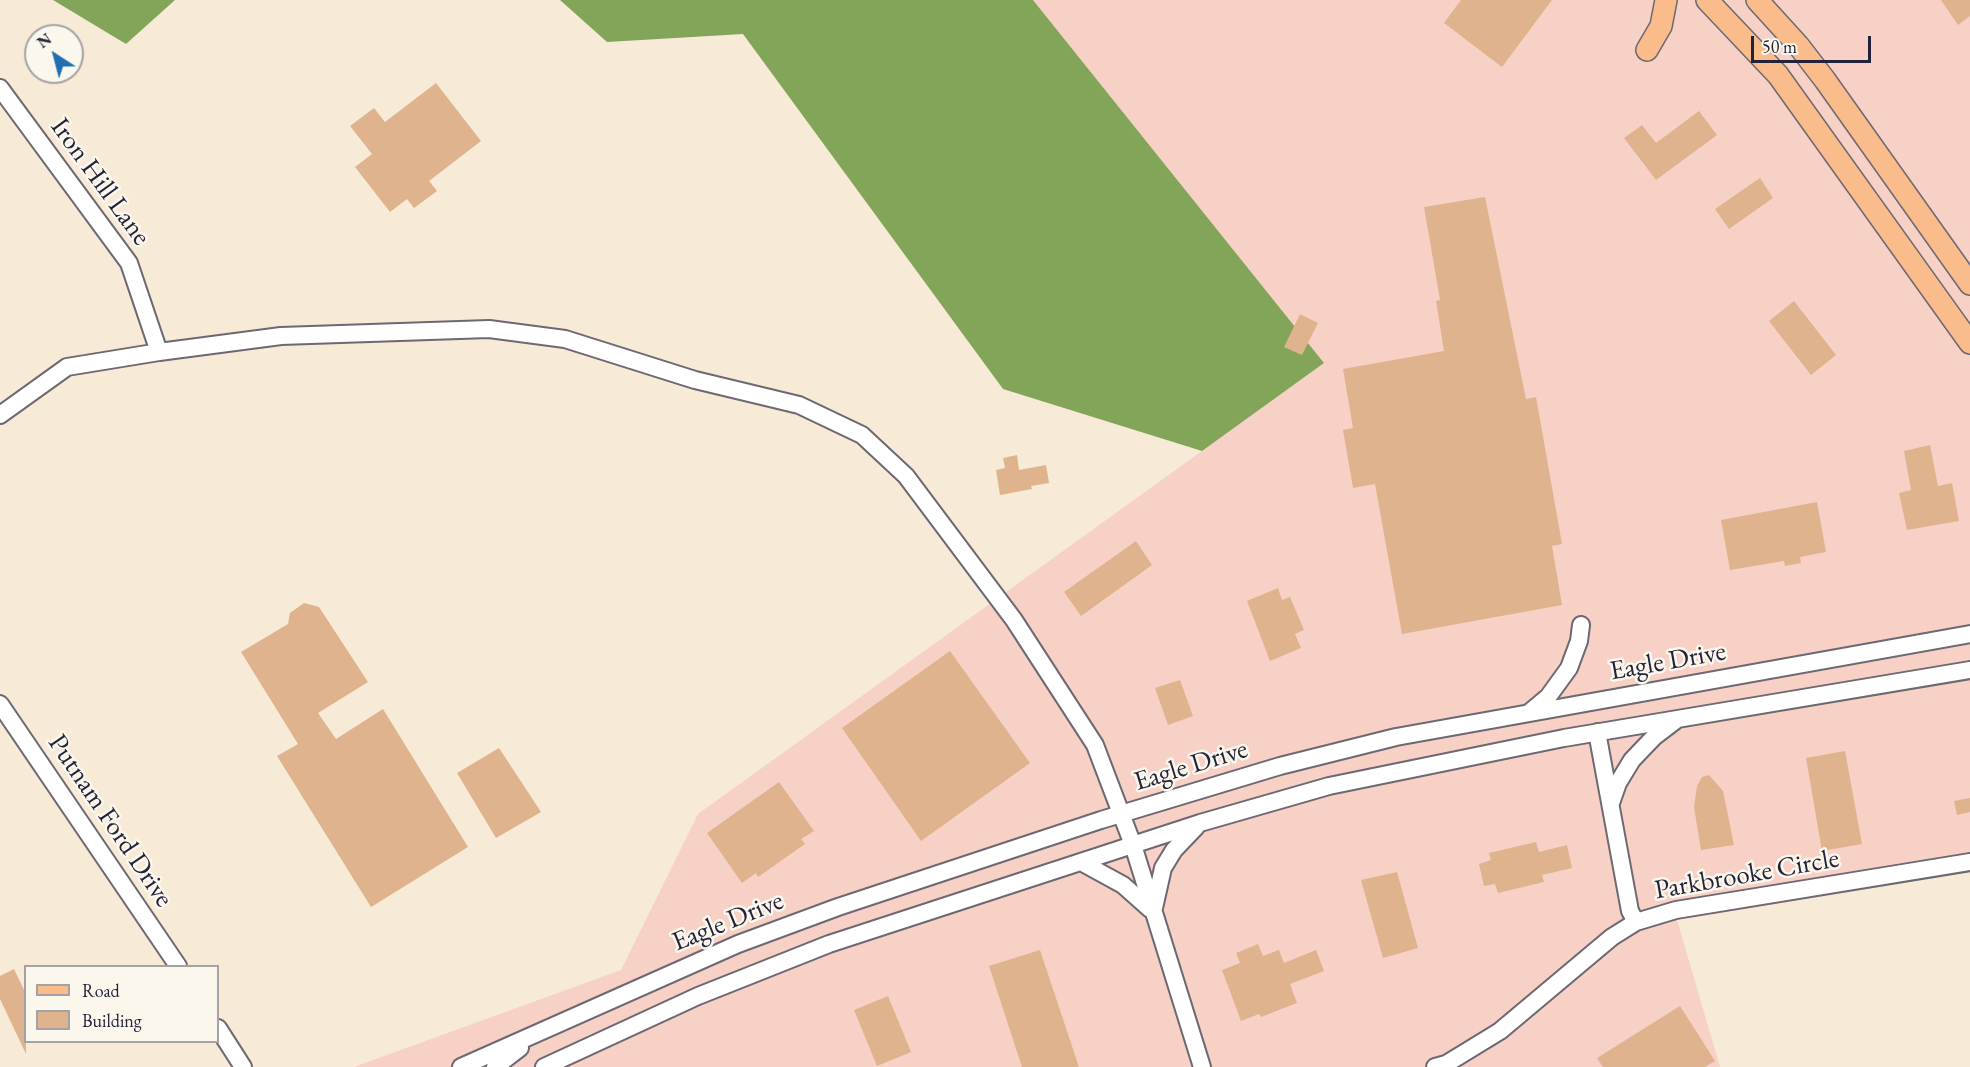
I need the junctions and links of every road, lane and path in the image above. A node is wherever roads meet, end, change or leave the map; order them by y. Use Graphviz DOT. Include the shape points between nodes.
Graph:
graph roads {
  1 [pos="1666,0"];
  2 [pos="1707,0"];
  3 [pos="1757,0"];
  4 [pos="1647,50"];
  5 [pos="0,88"];
  6 [pos="1970,284"];
  7 [pos="1970,343"];
  8 [pos="159,352"];
  9 [pos="0,414"];
  10 [pos="1581,625"];
  11 [pos="1970,634"];
  12 [pos="1970,669"];
  13 [pos="0,704"];
  14 [pos="1530,712"];
  15 [pos="1676,719"];
  16 [pos="1597,732"];
  17 [pos="1610,807"];
  18 [pos="1122,814"];
  19 [pos="1200,823"];
  20 [pos="1133,844"];
  21 [pos="1082,862"];
  22 [pos="1970,862"];
  23 [pos="1153,912"];
  24 [pos="1636,922"];
  25 [pos="177,965"];
  26 [pos="219,1030"];
  27 [pos="542,1031"];
  28 [pos="242,1067"];
  29 [pos="460,1067"];
  30 [pos="495,1067"];
  31 [pos="544,1067"];
  32 [pos="1202,1067"];
  33 [pos="1435,1067"];
  1 -- 4 [label="main road" via="1661,26"];
  2 -- 7 [label="main road" via="1778,75"];
  3 -- 6 [label="main road" via="1825,80"];
  5 -- 8 [label="street, Iron Hill Lane" via="129,263"];
  8 -- 9 [label="street" via="66,367"];
  8 -- 18 [label="street" via="281,336 489,329 565,339 695,380 799,405 862,435 906,476 1014,620 1095,745"];
  10 -- 14 [label="street" via="1569,669 1548,697"];
  11 -- 14 [label="street, Eagle Drive"];
  12 -- 15 [label="street, Eagle Drive"];
  13 -- 25 [label="street, Putnam Ford Drive"];
  14 -- 18 [label="street, Eagle Drive" via="1386,739"];
  15 -- 16 [label="street, Eagle Drive"];
  15 -- 17 [label="street" via="1636,756 1618,783"];
  16 -- 17 [label="street"];
  16 -- 19 [label="street, Eagle Drive" via="1361,778"];
  17 -- 24 [label="street" via="1630,911"];
  18 -- 20 [label="street"];
  18 -- 27 [label="street, Eagle Drive" via="749,940"];
  19 -- 20 [label="street, Eagle Drive"];
  19 -- 23 [label="street" via="1163,868"];
  20 -- 21 [label="street, Eagle Drive"];
  20 -- 23 [label="street"];
  21 -- 23 [label="street" via="1123,885"];
  21 -- 31 [label="street, Eagle Drive" via="904,918 762,970"];
  22 -- 24 [label="street, Parkbrooke Circle" via="1676,910"];
  23 -- 32 [label="street"];
  24 -- 33 [label="street, Parkbrooke Circle" via="1612,937 1500,1031"];
  26 -- 28 [label="street"];
  27 -- 29 [label="street, Eagle Drive"];
  27 -- 30 [label="street"];
}
